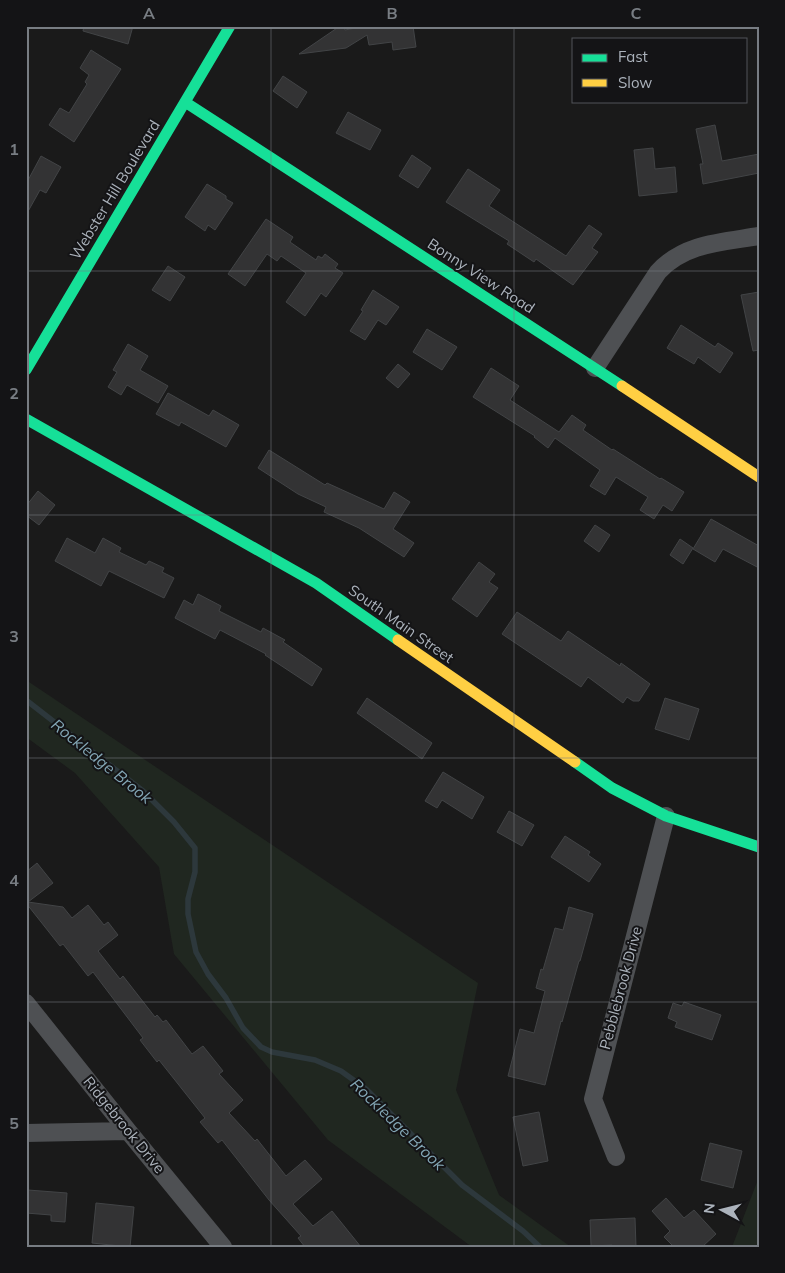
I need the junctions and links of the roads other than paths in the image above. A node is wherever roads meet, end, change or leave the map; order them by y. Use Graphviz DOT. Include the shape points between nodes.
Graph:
graph roads {
  1 [pos="224,30"];
  2 [pos="185,102"];
  3 [pos="759,236"];
  4 [pos="595,368"];
  5 [pos="26,370"];
  6 [pos="26,419"];
  7 [pos="759,477"];
  8 [pos="666,816"];
  9 [pos="759,847"];
  10 [pos="26,1003"];
  11 [pos="128,1131"];
  12 [pos="26,1133"];
  13 [pos="616,1157"];
  14 [pos="223,1247"];
  1 -- 2 [label="street, Webster Hill Boulevard"];
  2 -- 4 [label="street, Bonny View Road"];
  2 -- 5 [label="street, Webster Hill Boulevard"];
  3 -- 4 [label="street" via="698,247 670,261 658,272"];
  4 -- 7 [label="street, Bonny View Road"];
  6 -- 8 [label="street, South Main Street" via="316,584 612,788"];
  8 -- 9 [label="street, South Main Street"];
  8 -- 13 [label="street, Pebblebrook Drive" via="592,1099"];
  10 -- 11 [label="street, Ridgebrook Drive"];
  11 -- 12 [label="street"];
  11 -- 14 [label="street, Ridgebrook Drive"];
}
